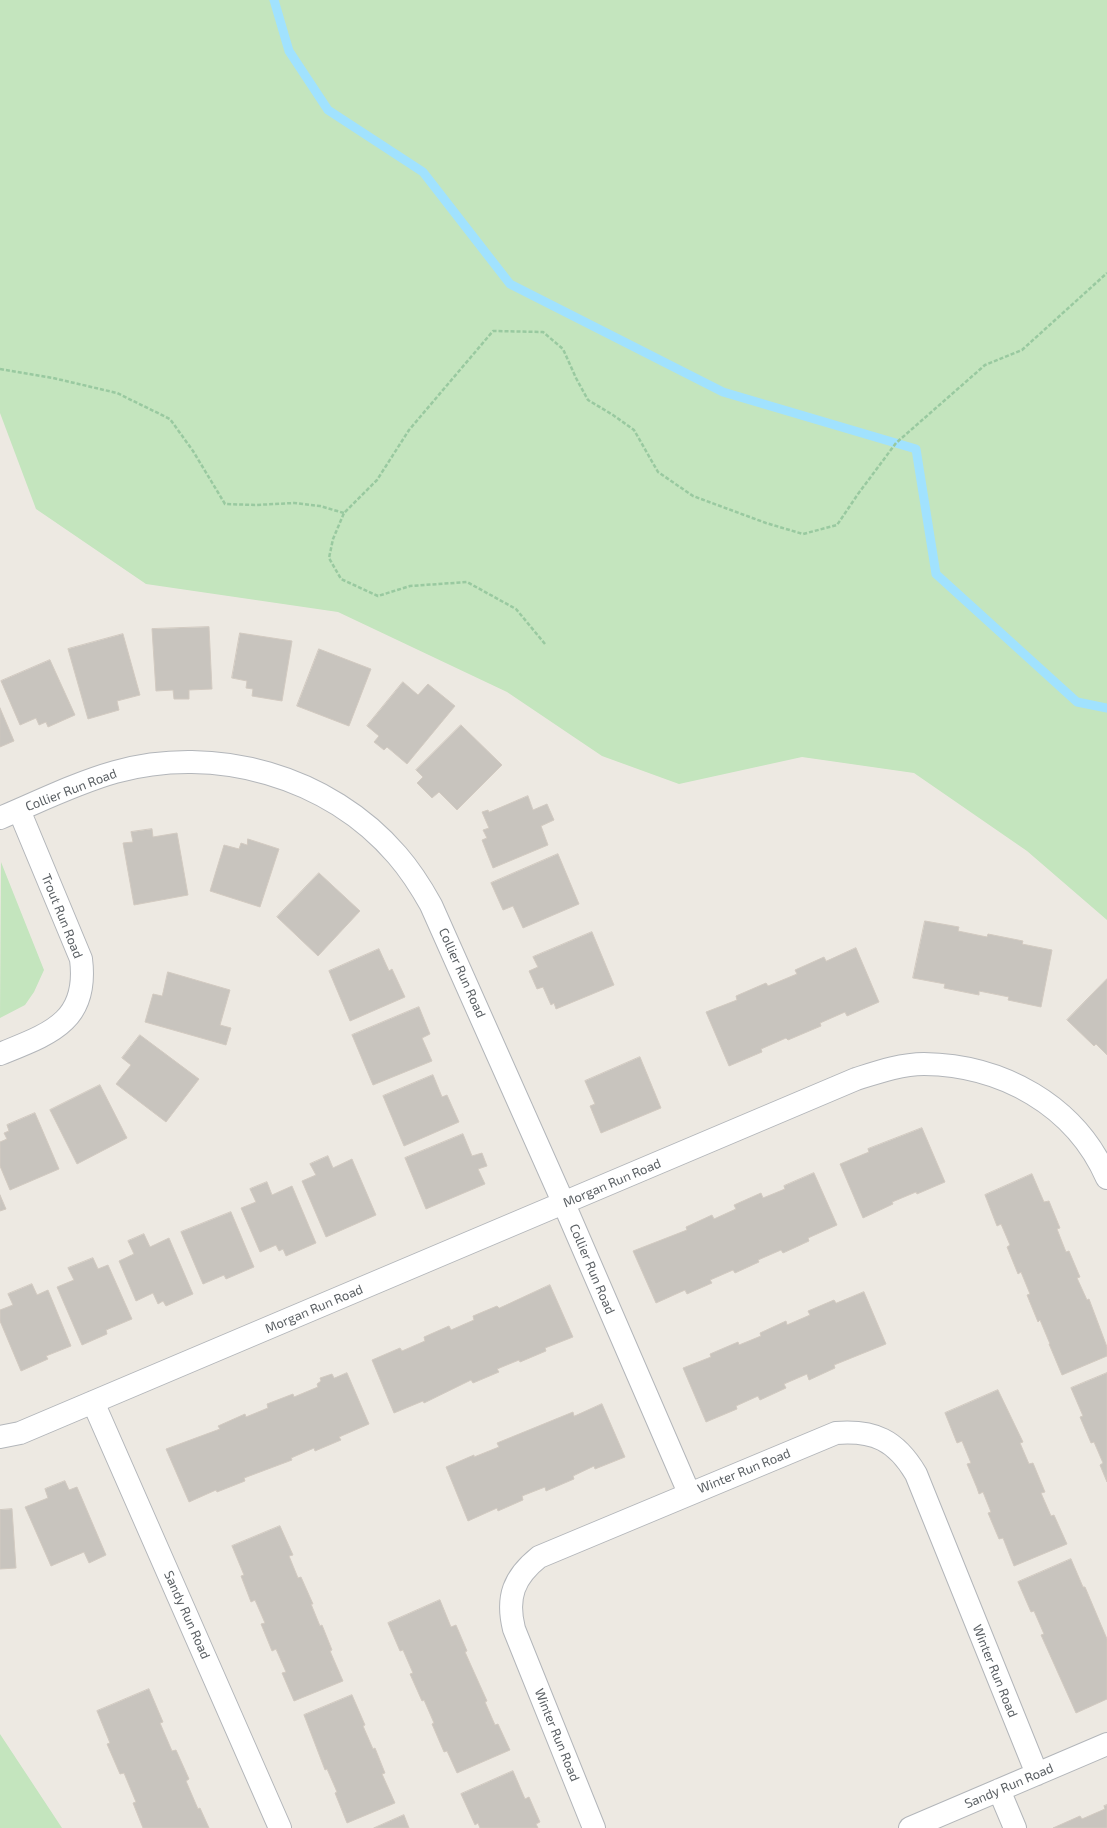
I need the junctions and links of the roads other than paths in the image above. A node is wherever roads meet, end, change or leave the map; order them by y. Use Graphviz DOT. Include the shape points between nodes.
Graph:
graph roads {
  1 [pos="10,814"];
  2 [pos="0,1054"];
  3 [pos="1107,1178"];
  4 [pos="564,1204"];
  5 [pos="93,1402"];
  6 [pos="0,1437"];
  7 [pos="690,1494"];
  8 [pos="1107,1744"];
  9 [pos="1037,1774"];
  10 [pos="999,1790"];
  11 [pos="280,1828"];
  12 [pos="594,1828"];
  13 [pos="910,1828"];
  14 [pos="1015,1828"];
  1 -- 2 [label="street, Trout Run Road" via="81,959 83,974 76,1004 56,1028"];
  1 -- 4 [label="street, Collier Run Road" via="116,772 154,764 193,762 235,765 276,775 315,791 351,814 396,854 431,905"];
  3 -- 4 [label="street, Morgan Run Road" via="1090,1148 1073,1127 1031,1092 997,1076 961,1066 923,1064 885,1069 856,1079"];
  4 -- 5 [label="street, Morgan Run Road"];
  4 -- 7 [label="street, Collier Run Road"];
  5 -- 6 [label="street" via="20,1433"];
  5 -- 11 [label="street, Sandy Run Road"];
  7 -- 9 [label="street, Winter Run Road" via="836,1433 867,1433 895,1447 907,1459 916,1474"];
  7 -- 12 [label="street, Winter Run Road" via="539,1557 528,1565 514,1588 511,1601 514,1629"];
  8 -- 9 [label="street, Sandy Run Road"];
  9 -- 10 [label="street, Sandy Run Road"];
  10 -- 13 [label="street, Sandy Run Road"];
  10 -- 14 [label="street"];
}
